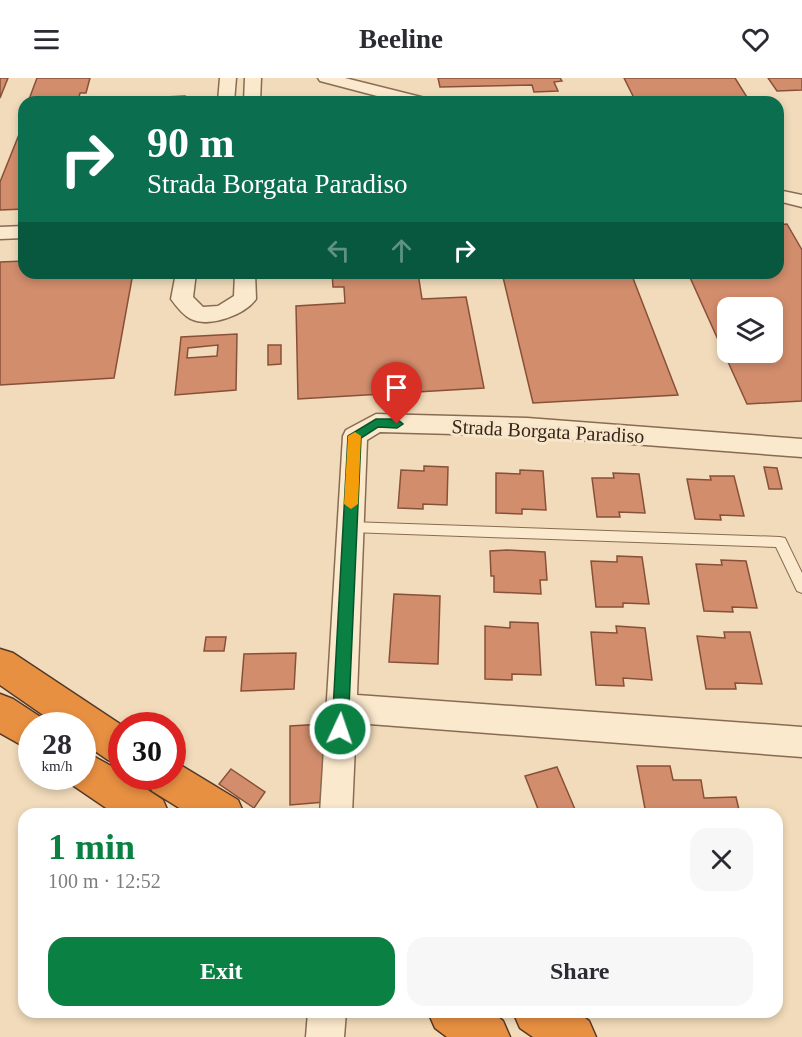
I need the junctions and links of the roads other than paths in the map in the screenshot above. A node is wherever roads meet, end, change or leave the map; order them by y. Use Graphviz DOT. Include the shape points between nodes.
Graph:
graph roads {
  1 [pos="228,78"];
  2 [pos="253,78"];
  3 [pos="326,78"];
  4 [pos="226,96"];
  5 [pos="252,96"];
  6 [pos="396,96"];
  7 [pos="784,196"];
  8 [pos="802,201"];
  9 [pos="18,232"];
  10 [pos="0,233"];
  11 [pos="185,279"];
  12 [pos="245,279"];
  13 [pos="802,448"];
  14 [pos="350,527"];
  15 [pos="802,587"];
  16 [pos="0,665"];
  17 [pos="341,708"];
  18 [pos="0,711"];
  19 [pos="18,723"];
  20 [pos="108,738"];
  21 [pos="802,742"];
  22 [pos="96,779"];
  23 [pos="186,790"];
  24 [pos="139,808"];
  25 [pos="215,808"];
  26 [pos="336,808"];
  27 [pos="327,1018"];
  28 [pos="460,1018"];
  29 [pos="545,1018"];
  30 [pos="326,1037"];
  31 [pos="487,1037"];
  32 [pos="573,1037"];
  1 -- 4 [label="street"];
  2 -- 5 [label="street"];
  3 -- 6 [label="street"];
  7 -- 8 [label="street"];
  9 -- 10 [label="street"];
  11 -- 12 [label="street" via="182,299 198,314 223,313 245,299"];
  13 -- 14 [label="street, Strada Borgata Paradiso" via="527,427 376,423 355,436"];
  14 -- 15 [label="lane" via="780,542"];
  14 -- 17 [label="street, Strada Borgata Paradiso"];
  16 -- 20 [label="highway"];
  17 -- 21 [label="street"];
  17 -- 26 [label="street, Strada Borgata Paradiso"];
  18 -- 19 [label="highway"];
  22 -- 24 [label="highway"];
  23 -- 25 [label="highway"];
  27 -- 30 [label="street"];
  28 -- 31 [label="highway"];
  29 -- 32 [label="highway"];
}
